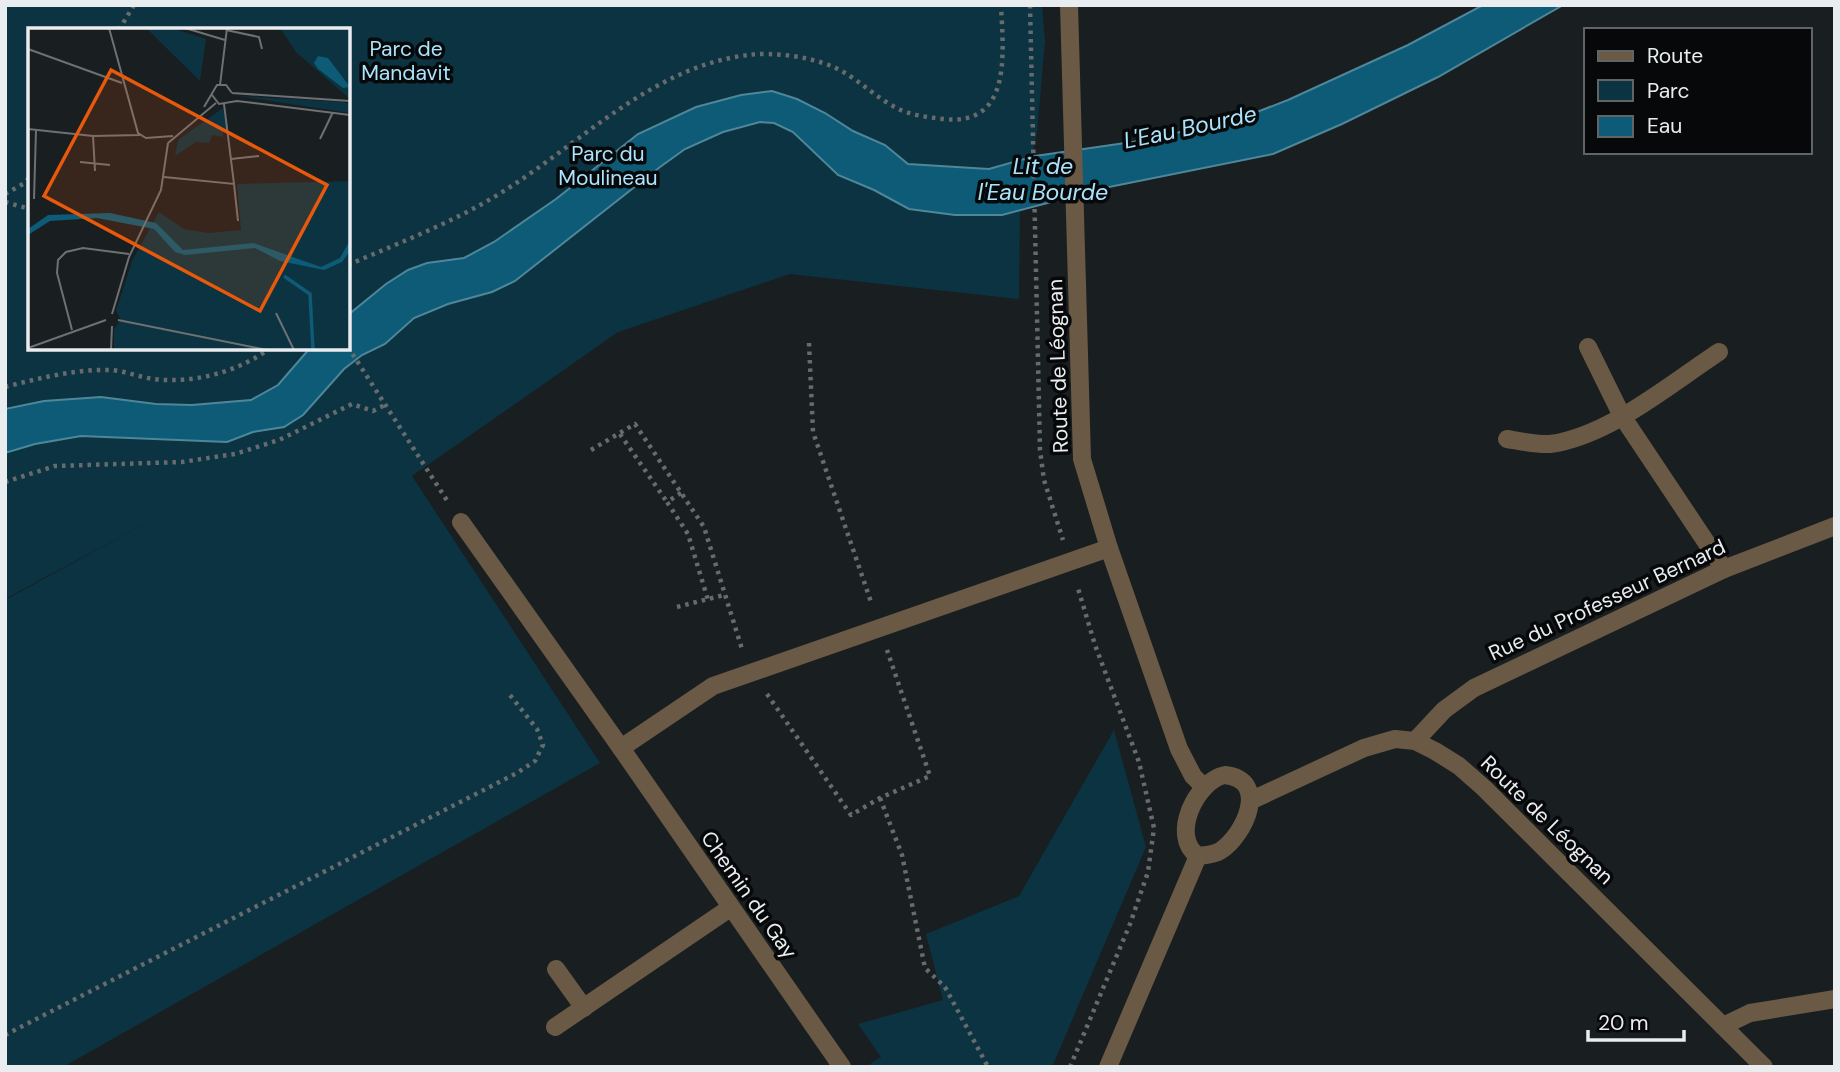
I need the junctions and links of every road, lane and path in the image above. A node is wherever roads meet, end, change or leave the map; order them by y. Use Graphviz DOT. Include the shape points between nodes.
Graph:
graph roads {
  1 [pos="134,5"];
  2 [pos="1001,5"];
  3 [pos="1030,5"];
  4 [pos="1069,5"];
  5 [pos="120,28"];
  6 [pos="28,179"];
  7 [pos="5,194"];
  8 [pos="5,202"];
  9 [pos="28,208"];
  10 [pos="350,264"];
  11 [pos="809,343"];
  12 [pos="1588,347"];
  13 [pos="267,350"];
  14 [pos="350,350"];
  15 [pos="1719,352"];
  16 [pos="5,387"];
  17 [pos="385,405"];
  18 [pos="1622,416"];
  19 [pos="620,434"];
  20 [pos="1507,439"];
  21 [pos="591,450"];
  22 [pos="5,482"];
  23 [pos="681,494"];
  24 [pos="667,502"];
  25 [pos="461,522"];
  26 [pos="1835,526"];
  27 [pos="1109,548"];
  28 [pos="1070,562"];
  29 [pos="1724,569"];
  30 [pos="724,595"];
  31 [pos="708,600"];
  32 [pos="677,607"];
  33 [pos="879,628"];
  34 [pos="888,654"];
  35 [pos="752,671"];
  36 [pos="510,695"];
  37 [pos="767,695"];
  38 [pos="1415,741"];
  39 [pos="621,748"];
  40 [pos="1204,787"];
  41 [pos="880,798"];
  42 [pos="1252,800"];
  43 [pos="1198,856"];
  44 [pos="730,908"];
  45 [pos="556,969"];
  46 [pos="1835,999"];
  47 [pos="584,1008"];
  48 [pos="1723,1026"];
  49 [pos="555,1027"];
  50 [pos="5,1035"];
  51 [pos="842,1067"];
  52 [pos="988,1067"];
  53 [pos="1070,1067"];
  54 [pos="1108,1067"];
  55 [pos="1764,1067"];
  1 -- 5 [label="path"];
  2 -- 10 [label="path" via="999,85 985,109 968,120 902,111 846,73 815,61 759,54 712,62 670,79 603,120 464,215"];
  3 -- 28 [label="path" via="1040,450 1044,480"];
  4 -- 27 [label="street, Route de Léognan" via="1082,458"];
  6 -- 7 [label="path"];
  8 -- 9 [label="path"];
  11 -- 33 [label="path" via="813,432"];
  12 -- 18 [label="street"];
  13 -- 16 [label="path" via="242,365 195,378 81,371"];
  14 -- 17 [label="path"];
  15 -- 18 [label="street"];
  17 -- 22 [label="path" via="373,411 352,404 279,440 235,454 182,462 55,467"];
  17 -- 25 [label="path"];
  18 -- 20 [label="street" via="1584,435 1548,444"];
  18 -- 29 [label="street"];
  19 -- 21 [label="path"];
  19 -- 23 [label="path" via="635,424"];
  19 -- 24 [label="path"];
  23 -- 24 [label="path"];
  23 -- 30 [label="path" via="704,527"];
  24 -- 31 [label="path" via="688,534"];
  25 -- 39 [label="street, Chemin du Gay"];
  26 -- 29 [label="street, Rue du Professeur Bernard"];
  27 -- 28 [label="street"];
  27 -- 40 [label="street, Route de Léognan" via="1179,749"];
  28 -- 33 [label="street"];
  28 -- 53 [label="path" via="1139,762 1154,828 1148,872 1130,924"];
  29 -- 38 [label="street, Rue du Professeur Bernard" via="1474,688 1444,710"];
  30 -- 31 [label="path"];
  30 -- 35 [label="path" via="737,641"];
  31 -- 32 [label="path"];
  33 -- 35 [label="street"];
  34 -- 41 [label="path" via="930,776"];
  35 -- 39 [label="street" via="713,686"];
  36 -- 50 [label="path" via="537,729 543,745 535,761"];
  37 -- 41 [label="path" via="851,815"];
  38 -- 42 [label="street" via="1395,739 1364,748"];
  38 -- 48 [label="street, Route de Léognan" via="1459,766 1484,788"];
  39 -- 44 [label="street, Chemin du Gay"];
  40 -- 42 [label="street" via="1216,777 1237,776 1245,782"];
  40 -- 43 [label="street" via="1185,828 1187,845"];
  41 -- 52 [label="path" via="902,855 925,968 945,987"];
  42 -- 43 [label="street" via="1228,844"];
  43 -- 54 [label="street"];
  44 -- 47 [label="street"];
  44 -- 51 [label="street, Chemin du Gay"];
  45 -- 47 [label="street"];
  46 -- 48 [label="street" via="1751,1013"];
  47 -- 49 [label="street"];
  48 -- 55 [label="street, Route de Léognan"];
}
